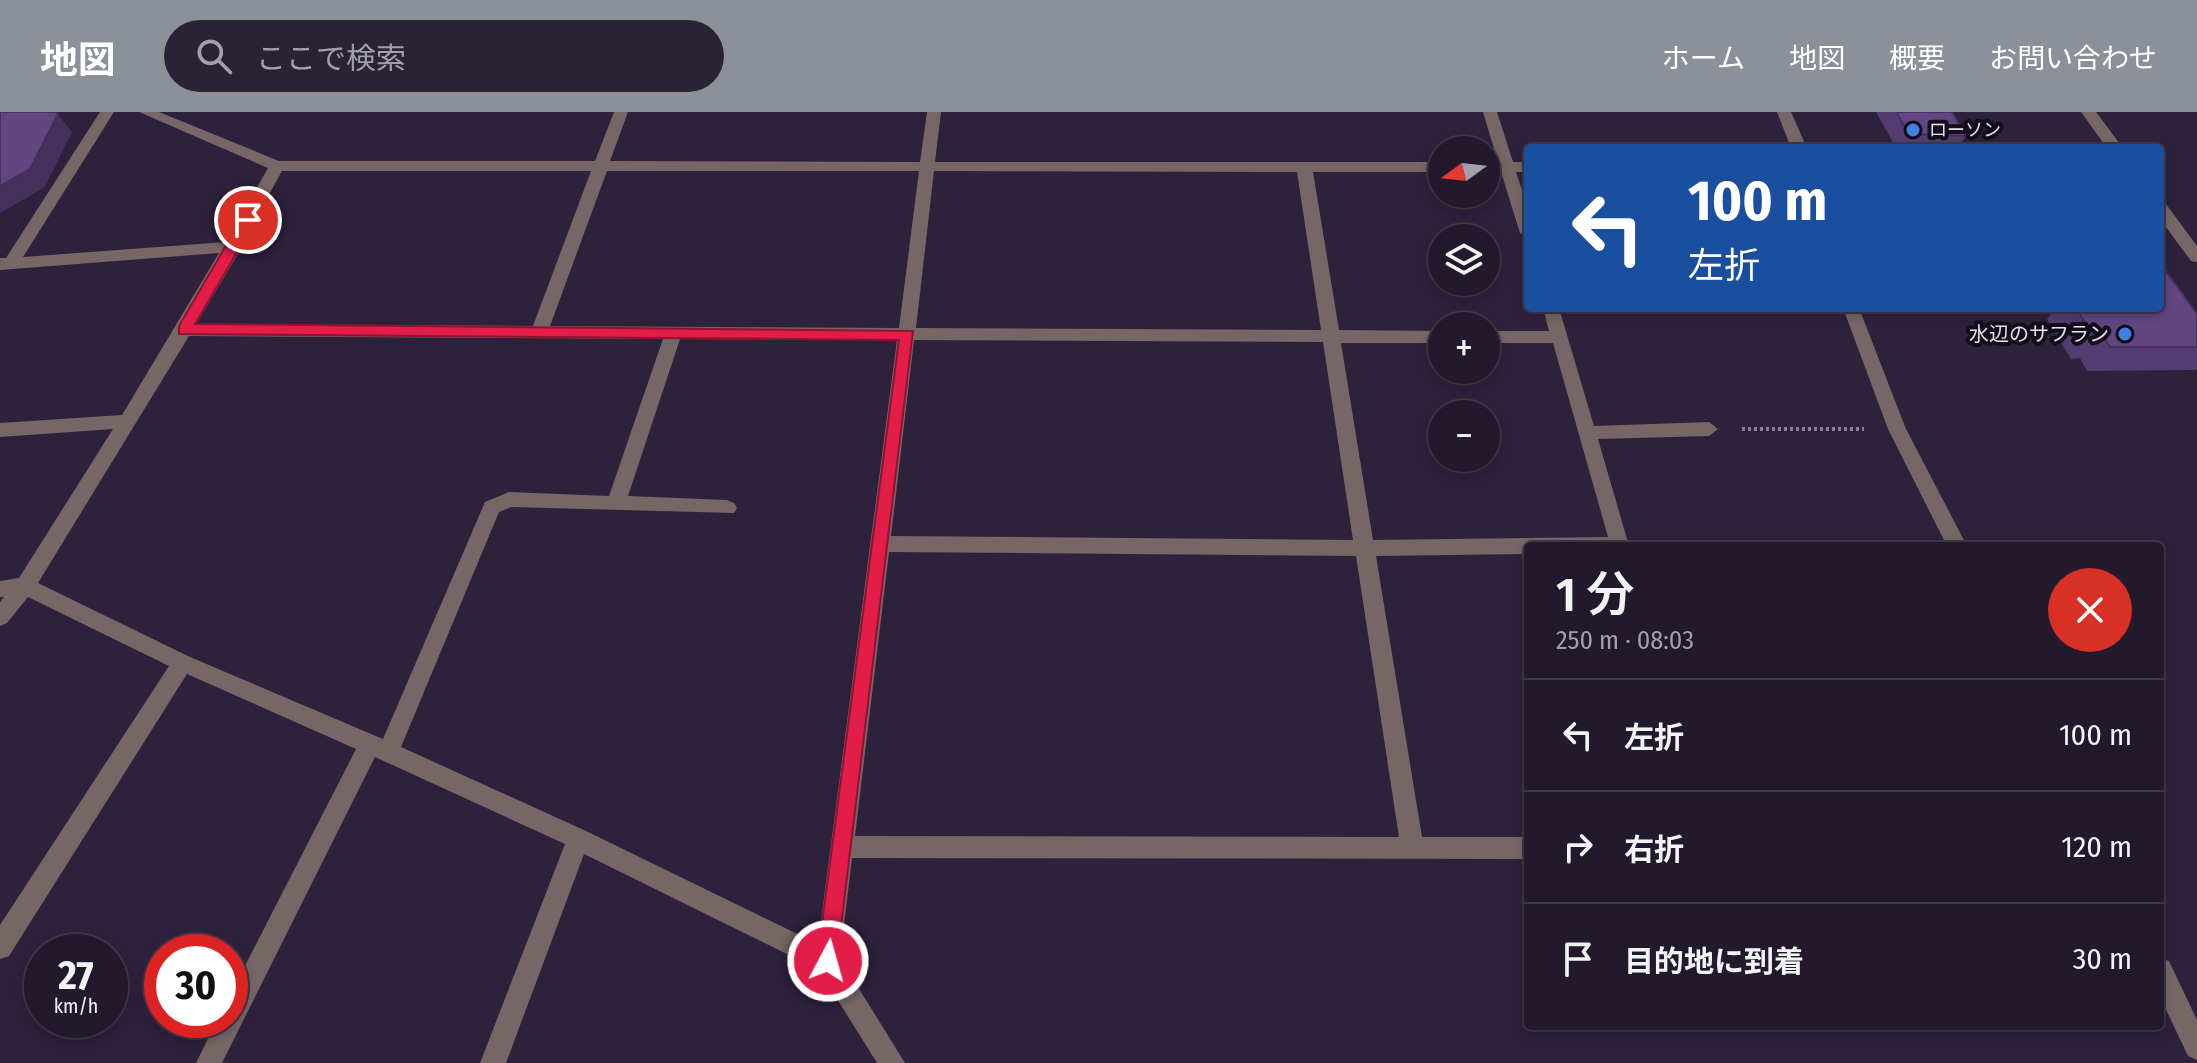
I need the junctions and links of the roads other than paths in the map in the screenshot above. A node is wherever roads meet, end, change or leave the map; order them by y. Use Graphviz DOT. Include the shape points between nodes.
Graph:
graph roads {
  1 [pos="107,112"];
  2 [pos="146,112"];
  3 [pos="621,112"];
  4 [pos="934,112"];
  5 [pos="1490,112"];
  6 [pos="1784,112"];
  7 [pos="2088,112"];
  8 [pos="1797,144"];
  9 [pos="2112,144"];
  10 [pos="277,166"];
  11 [pos="927,166"];
  12 [pos="1304,166"];
  13 [pos="1428,167"];
  14 [pos="1500,167"];
  15 [pos="1507,167"];
  16 [pos="1524,167"];
  17 [pos="601,168"];
  18 [pos="2164,213"];
  19 [pos="1524,220"];
  20 [pos="234,247"];
  21 [pos="2197,257"];
  22 [pos="6,263"];
  23 [pos="1552,312"];
  24 [pos="1853,312"];
  25 [pos="184,330"];
  26 [pos="539,333"];
  27 [pos="673,334"];
  28 [pos="908,335"];
  29 [pos="1330,336"];
  30 [pos="1428,337"];
  31 [pos="1500,337"];
  32 [pos="1560,337"];
  33 [pos="127,421"];
  34 [pos="1709,429"];
  35 [pos="0,430"];
  36 [pos="1585,433"];
  37 [pos="617,501"];
  38 [pos="727,508"];
  39 [pos="1619,542"];
  40 [pos="1955,542"];
  41 [pos="881,544"];
  42 [pos="1524,546"];
  43 [pos="1363,548"];
  44 [pos="25,586"];
  45 [pos="0,589"];
  46 [pos="0,617"];
  47 [pos="183,663"];
  48 [pos="379,748"];
  49 [pos="578,839"];
  50 [pos="840,847"];
  51 [pos="1412,848"];
  52 [pos="1524,848"];
  53 [pos="0,947"];
  54 [pos="828,961"];
  55 [pos="2164,978"];
  56 [pos="2197,1047"];
  57 [pos="209,1063"];
  58 [pos="493,1063"];
  59 [pos="892,1063"];
  1 -- 22 [label="street"];
  2 -- 10 [label="street"];
  3 -- 17 [label="street"];
  4 -- 11 [label="street"];
  5 -- 15 [label="street"];
  6 -- 8 [label="street"];
  7 -- 9 [label="street"];
  10 -- 17 [label="street"];
  10 -- 20 [label="street"];
  11 -- 12 [label="street"];
  11 -- 17 [label="street"];
  11 -- 28 [label="street"];
  12 -- 13 [label="street"];
  12 -- 29 [label="street"];
  14 -- 15 [label="street"];
  15 -- 16 [label="street"];
  15 -- 19 [label="street"];
  17 -- 26 [label="street"];
  18 -- 21 [label="street"];
  20 -- 22 [label="street"];
  20 -- 25 [label="street"];
  23 -- 32 [label="street"];
  24 -- 40 [label="street" via="1897,429"];
  25 -- 26 [label="street"];
  25 -- 33 [label="street"];
  26 -- 27 [label="street"];
  27 -- 28 [label="street"];
  27 -- 37 [label="street"];
  28 -- 29 [label="street"];
  28 -- 41 [label="street"];
  29 -- 30 [label="street"];
  29 -- 43 [label="street"];
  31 -- 32 [label="street"];
  32 -- 36 [label="street"];
  33 -- 35 [label="street"];
  33 -- 44 [label="street"];
  34 -- 36 [label="street"];
  36 -- 39 [label="street"];
  37 -- 38 [label="street"];
  37 -- 48 [label="street" via="509,499 492,507"];
  41 -- 43 [label="street"];
  41 -- 50 [label="street"];
  42 -- 43 [label="street"];
  43 -- 51 [label="street"];
  44 -- 45 [label="street"];
  44 -- 46 [label="street"];
  44 -- 47 [label="street"];
  47 -- 48 [label="street"];
  47 -- 53 [label="street"];
  48 -- 49 [label="street"];
  48 -- 57 [label="street"];
  49 -- 54 [label="street"];
  49 -- 58 [label="street"];
  50 -- 51 [label="street"];
  50 -- 54 [label="street"];
  51 -- 52 [label="street"];
  54 -- 59 [label="street"];
  55 -- 56 [label="street"];
}
